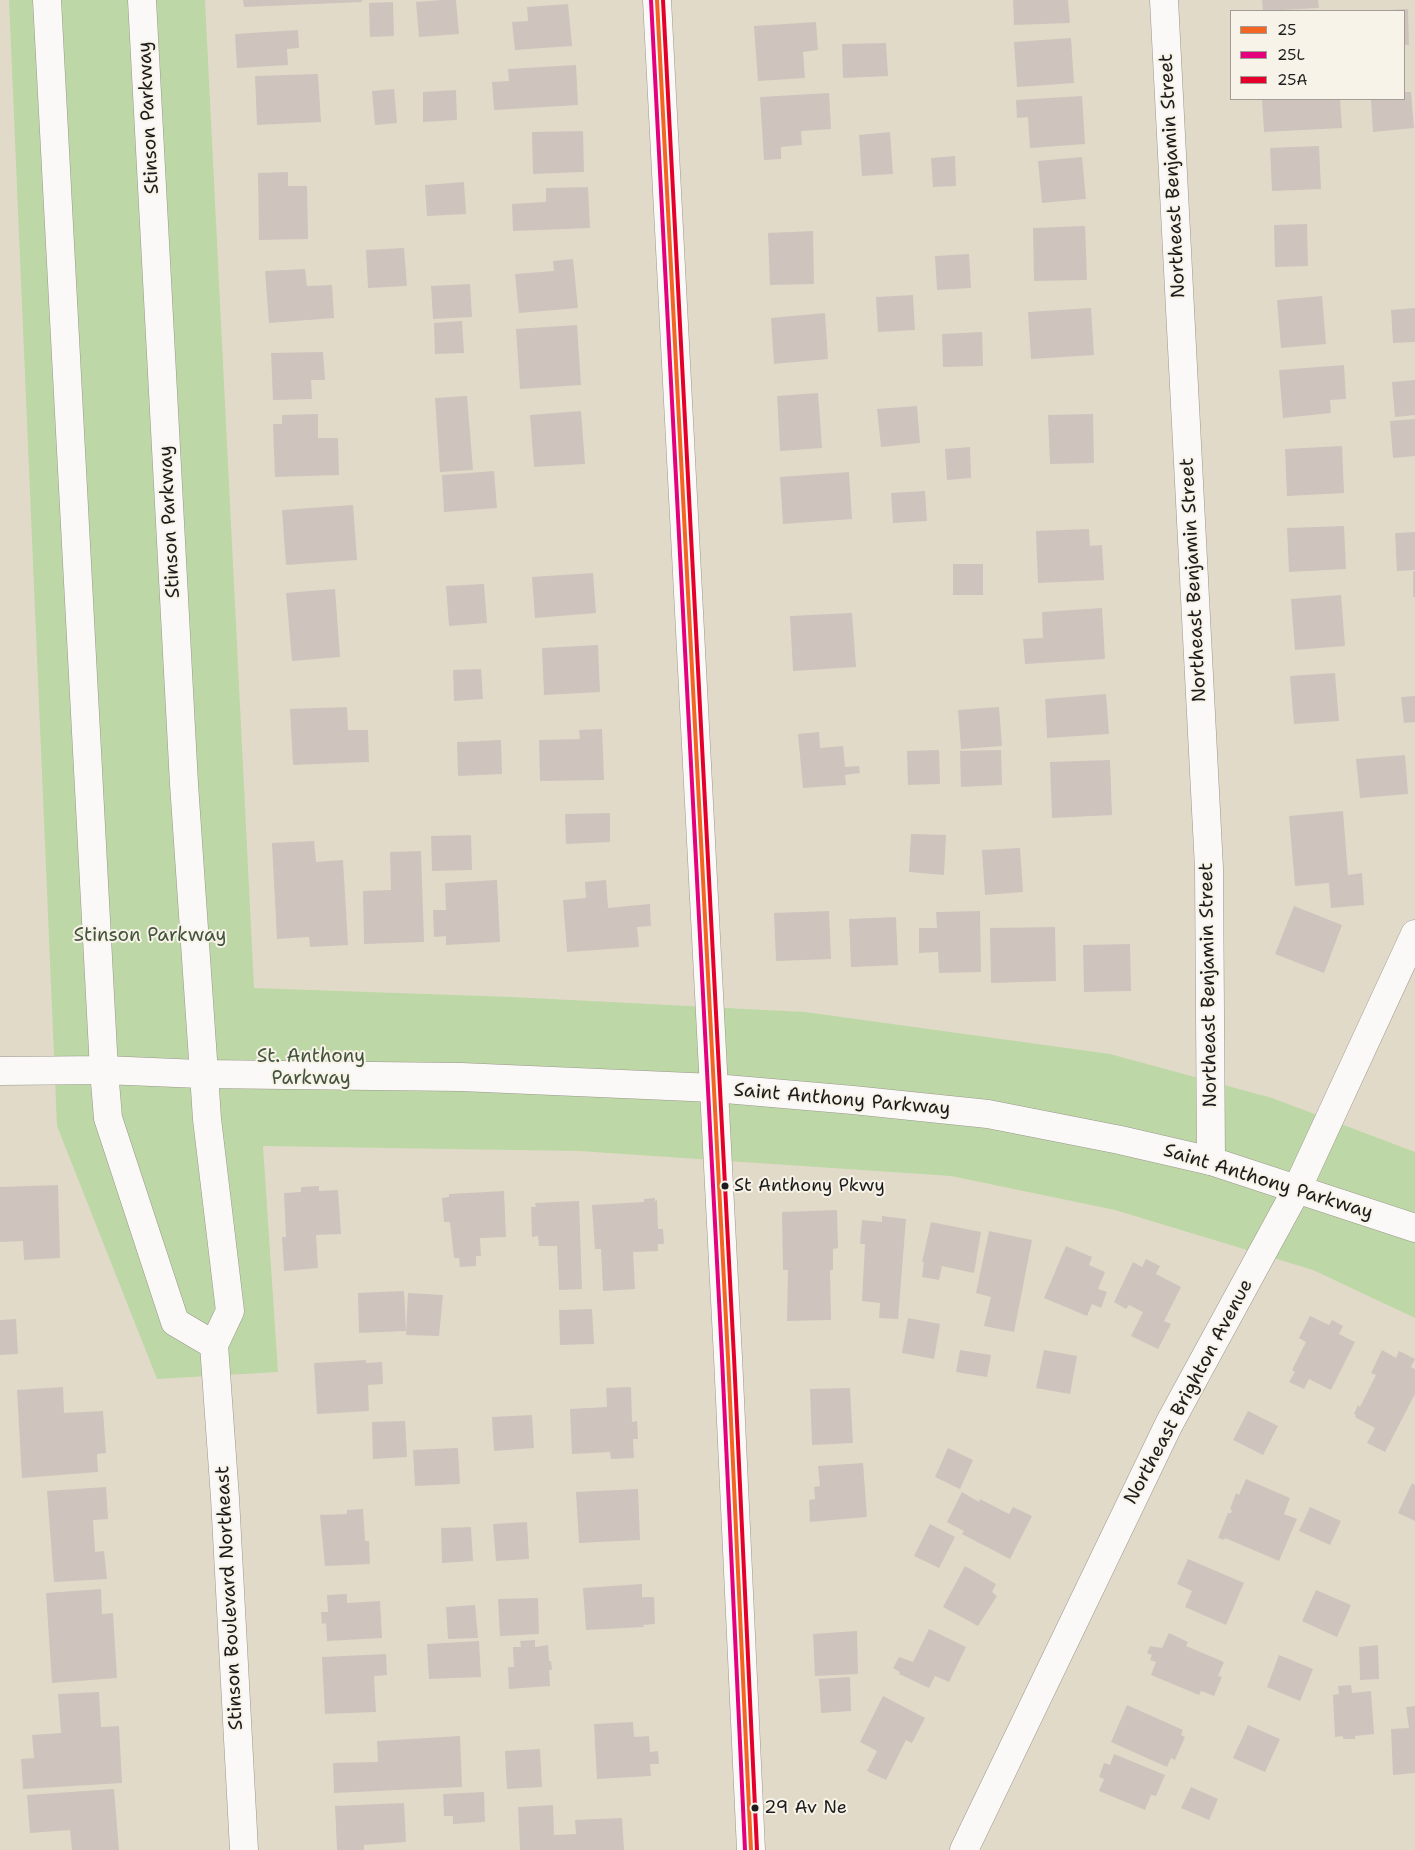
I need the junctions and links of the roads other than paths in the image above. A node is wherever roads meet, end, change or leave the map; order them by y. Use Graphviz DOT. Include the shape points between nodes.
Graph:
graph roads {
  1 [pos="47,0"];
  2 [pos="142,0"];
  3 [pos="657,0"];
  4 [pos="1164,0"];
  5 [pos="1415,934"];
  6 [pos="104,1070"];
  7 [pos="0,1071"];
  8 [pos="204,1074"];
  9 [pos="714,1088"];
  10 [pos="1211,1161"];
  11 [pos="1297,1189"];
  12 [pos="1415,1228"];
  13 [pos="214,1345"];
  14 [pos="244,1850"];
  15 [pos="751,1850"];
  16 [pos="964,1850"];
  1 -- 6 [label="street"];
  2 -- 8 [label="street, Stinson Parkway" via="184,784"];
  3 -- 9 [label="street"];
  4 -- 10 [label="street, Northeast Benjamin Street" via="1209,868"];
  5 -- 11 [label="street, Northeast Brighton Avenue"];
  6 -- 7 [label="street, Saint Anthony Parkway"];
  6 -- 8 [label="street, Saint Anthony Parkway"];
  6 -- 13 [label="street" via="108,1118 175,1322"];
  8 -- 9 [label="street, Saint Anthony Parkway" via="461,1077"];
  8 -- 13 [label="street, Stinson Boulevard Northeast" via="230,1311"];
  9 -- 10 [label="street, Saint Anthony Parkway" via="988,1114"];
  9 -- 15 [label="street"];
  10 -- 11 [label="street, Saint Anthony Parkway"];
  11 -- 12 [label="street, Saint Anthony Parkway"];
  11 -- 16 [label="street, Northeast Brighton Avenue" via="1169,1424"];
  13 -- 14 [label="street, Stinson Boulevard Northeast"];
}
